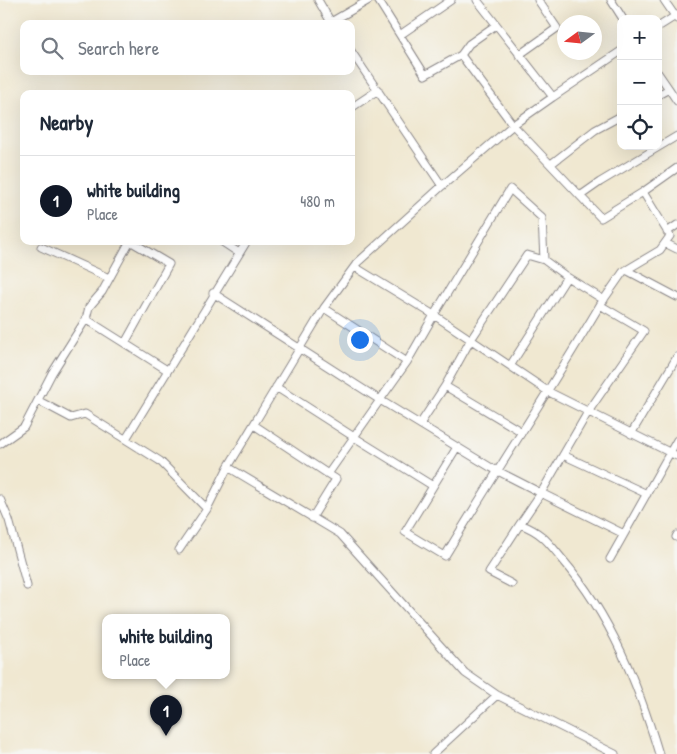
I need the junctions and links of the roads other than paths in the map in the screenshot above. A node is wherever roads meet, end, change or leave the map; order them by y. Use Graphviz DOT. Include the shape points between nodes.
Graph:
graph roads {
  1 [pos="318,0"];
  2 [pos="369,0"];
  3 [pos="378,0"];
  4 [pos="451,0"];
  5 [pos="477,0"];
  6 [pos="538,0"];
  7 [pos="611,0"];
  8 [pos="664,0"];
  9 [pos="620,15"];
  10 [pos="676,17"];
  11 [pos="330,20"];
  12 [pos="337,20"];
  13 [pos="662,24"];
  14 [pos="496,25"];
  15 [pos="400,35"];
  16 [pos="617,54"];
  17 [pos="461,55"];
  18 [pos="519,55"];
  19 [pos="355,56"];
  20 [pos="662,79"];
  21 [pos="669,89"];
  22 [pos="378,90"];
  23 [pos="662,93"];
  24 [pos="553,97"];
  25 [pos="677,101"];
  26 [pos="355,105"];
  27 [pos="617,118"];
  28 [pos="513,125"];
  29 [pos="677,136"];
  30 [pos="551,164"];
  31 [pos="677,168"];
  32 [pos="442,186"];
  33 [pos="643,192"];
  34 [pos="580,196"];
  35 [pos="677,225"];
  36 [pos="667,232"];
  37 [pos="665,243"];
  38 [pos="128,245"];
  39 [pos="137,245"];
  40 [pos="227,245"];
  41 [pos="244,245"];
  42 [pos="41,247"];
  43 [pos="677,248"];
  44 [pos="239,253"];
  45 [pos="544,260"];
  46 [pos="355,267"];
  47 [pos="626,270"];
  48 [pos="566,277"];
  49 [pos="109,278"];
  50 [pos="213,293"];
  51 [pos="677,297"];
  52 [pos="602,302"];
  53 [pos="324,308"];
  54 [pos="434,315"];
  55 [pos="86,319"];
  56 [pos="470,341"];
  57 [pos="125,344"];
  58 [pos="300,348"];
  59 [pos="677,357"];
  60 [pos="407,362"];
  61 [pos="510,366"];
  62 [pos="167,370"];
  63 [pos="445,386"];
  64 [pos="276,387"];
  65 [pos="550,392"];
  66 [pos="380,400"];
  67 [pos="39,401"];
  68 [pos="588,412"];
  69 [pos="420,424"];
  70 [pos="254,425"];
  71 [pos="522,432"];
  72 [pos="631,434"];
  73 [pos="354,437"];
  74 [pos="126,439"];
  75 [pos="677,440"];
  76 [pos="0,444"];
  77 [pos="457,447"];
  78 [pos="670,453"];
  79 [pos="563,455"];
  80 [pos="677,456"];
  81 [pos="228,467"];
  82 [pos="497,470"];
  83 [pos="328,474"];
  84 [pos="433,486"];
  85 [pos="541,493"];
  86 [pos="647,494"];
  87 [pos="0,499"];
  88 [pos="207,510"];
  89 [pos="312,518"];
  90 [pos="520,524"];
  91 [pos="624,534"];
  92 [pos="179,550"];
  93 [pos="610,559"];
  94 [pos="512,584"];
  95 [pos="27,586"];
  96 [pos="497,695"];
  97 [pos="433,754"];
  98 [pos="614,754"];
  99 [pos="659,754"];
  1 -- 11 [label="street"];
  2 -- 12 [label="street"];
  3 -- 15 [label="street"];
  4 -- 15 [label="street"];
  5 -- 14 [label="street"];
  6 -- 18 [label="street" via="556,28"];
  7 -- 9 [label="street"];
  8 -- 10 [label="street"];
  10 -- 13 [label="street"];
  14 -- 17 [label="street" via="469,44"];
  14 -- 18 [label="street"];
  15 -- 17 [label="street" via="425,75"];
  16 -- 24 [label="street"];
  17 -- 28 [label="street"];
  18 -- 24 [label="street"];
  19 -- 22 [label="street"];
  20 -- 21 [label="street"];
  21 -- 23 [label="street"];
  21 -- 25 [label="street"];
  22 -- 26 [label="street"];
  22 -- 32 [label="street"];
  24 -- 28 [label="street"];
  27 -- 30 [label="street" via="595,130"];
  28 -- 30 [label="street"];
  28 -- 32 [label="street"];
  29 -- 34 [label="street"];
  30 -- 34 [label="street"];
  31 -- 33 [label="street"];
  32 -- 46 [label="street"];
  33 -- 34 [label="street" via="601,218"];
  33 -- 36 [label="street"];
  35 -- 36 [label="street"];
  36 -- 37 [label="street" via="670,236"];
  37 -- 43 [label="street"];
  37 -- 47 [label="street" via="660,250"];
  38 -- 49 [label="street"];
  39 -- 57 [label="street" via="169,264"];
  40 -- 44 [label="street"];
  41 -- 44 [label="street"];
  42 -- 49 [label="street"];
  44 -- 50 [label="street"];
  45 -- 48 [label="street"];
  45 -- 54 [label="street" via="542,218 510,189"];
  45 -- 56 [label="street" via="527,255"];
  46 -- 53 [label="street"];
  46 -- 54 [label="street"];
  47 -- 51 [label="street"];
  47 -- 52 [label="street"];
  48 -- 52 [label="street"];
  48 -- 61 [label="street"];
  49 -- 55 [label="street" via="89,306"];
  50 -- 58 [label="street"];
  50 -- 62 [label="street"];
  52 -- 65 [label="street"];
  52 -- 68 [label="street" via="644,331"];
  53 -- 58 [label="street"];
  53 -- 60 [label="street"];
  54 -- 56 [label="street"];
  54 -- 60 [label="street"];
  55 -- 57 [label="street"];
  55 -- 67 [label="street" via="52,373"];
  56 -- 61 [label="street"];
  56 -- 63 [label="street"];
  57 -- 62 [label="street"];
  58 -- 64 [label="street"];
  58 -- 66 [label="street"];
  59 -- 72 [label="street"];
  60 -- 66 [label="street"];
  61 -- 65 [label="street"];
  62 -- 74 [label="street"];
  63 -- 69 [label="street"];
  63 -- 71 [label="street"];
  64 -- 70 [label="street"];
  64 -- 73 [label="street"];
  65 -- 68 [label="street"];
  65 -- 71 [label="street"];
  66 -- 69 [label="street"];
  66 -- 73 [label="street"];
  67 -- 74 [label="street" via="71,418 85,414"];
  67 -- 76 [label="street" via="24,427"];
  68 -- 72 [label="street"];
  68 -- 79 [label="street"];
  69 -- 77 [label="street"];
  70 -- 81 [label="street"];
  70 -- 83 [label="street"];
  71 -- 82 [label="street"];
  72 -- 78 [label="street"];
  73 -- 83 [label="street"];
  73 -- 84 [label="street"];
  74 -- 88 [label="street" via="160,461"];
  75 -- 78 [label="street"];
  77 -- 82 [label="street"];
  77 -- 84 [label="street"];
  78 -- 80 [label="street"];
  78 -- 86 [label="street"];
  79 -- 85 [label="street"];
  79 -- 86 [label="street"];
  81 -- 88 [label="street"];
  81 -- 89 [label="street"];
  82 -- 84 [label="street" via="445,556 405,532"];
  82 -- 85 [label="street"];
  83 -- 89 [label="street" via="336,479"];
  85 -- 90 [label="street"];
  85 -- 91 [label="street"];
  86 -- 91 [label="street"];
  87 -- 95 [label="street" via="10,520"];
  88 -- 92 [label="street"];
  89 -- 96 [label="street" via="340,534 465,673"];
  90 -- 94 [label="street" via="489,572"];
  90 -- 99 [label="street" via="539,532 586,586 611,628 644,705"];
  91 -- 93 [label="street"];
  96 -- 97 [label="street"];
  96 -- 98 [label="street"];
}
